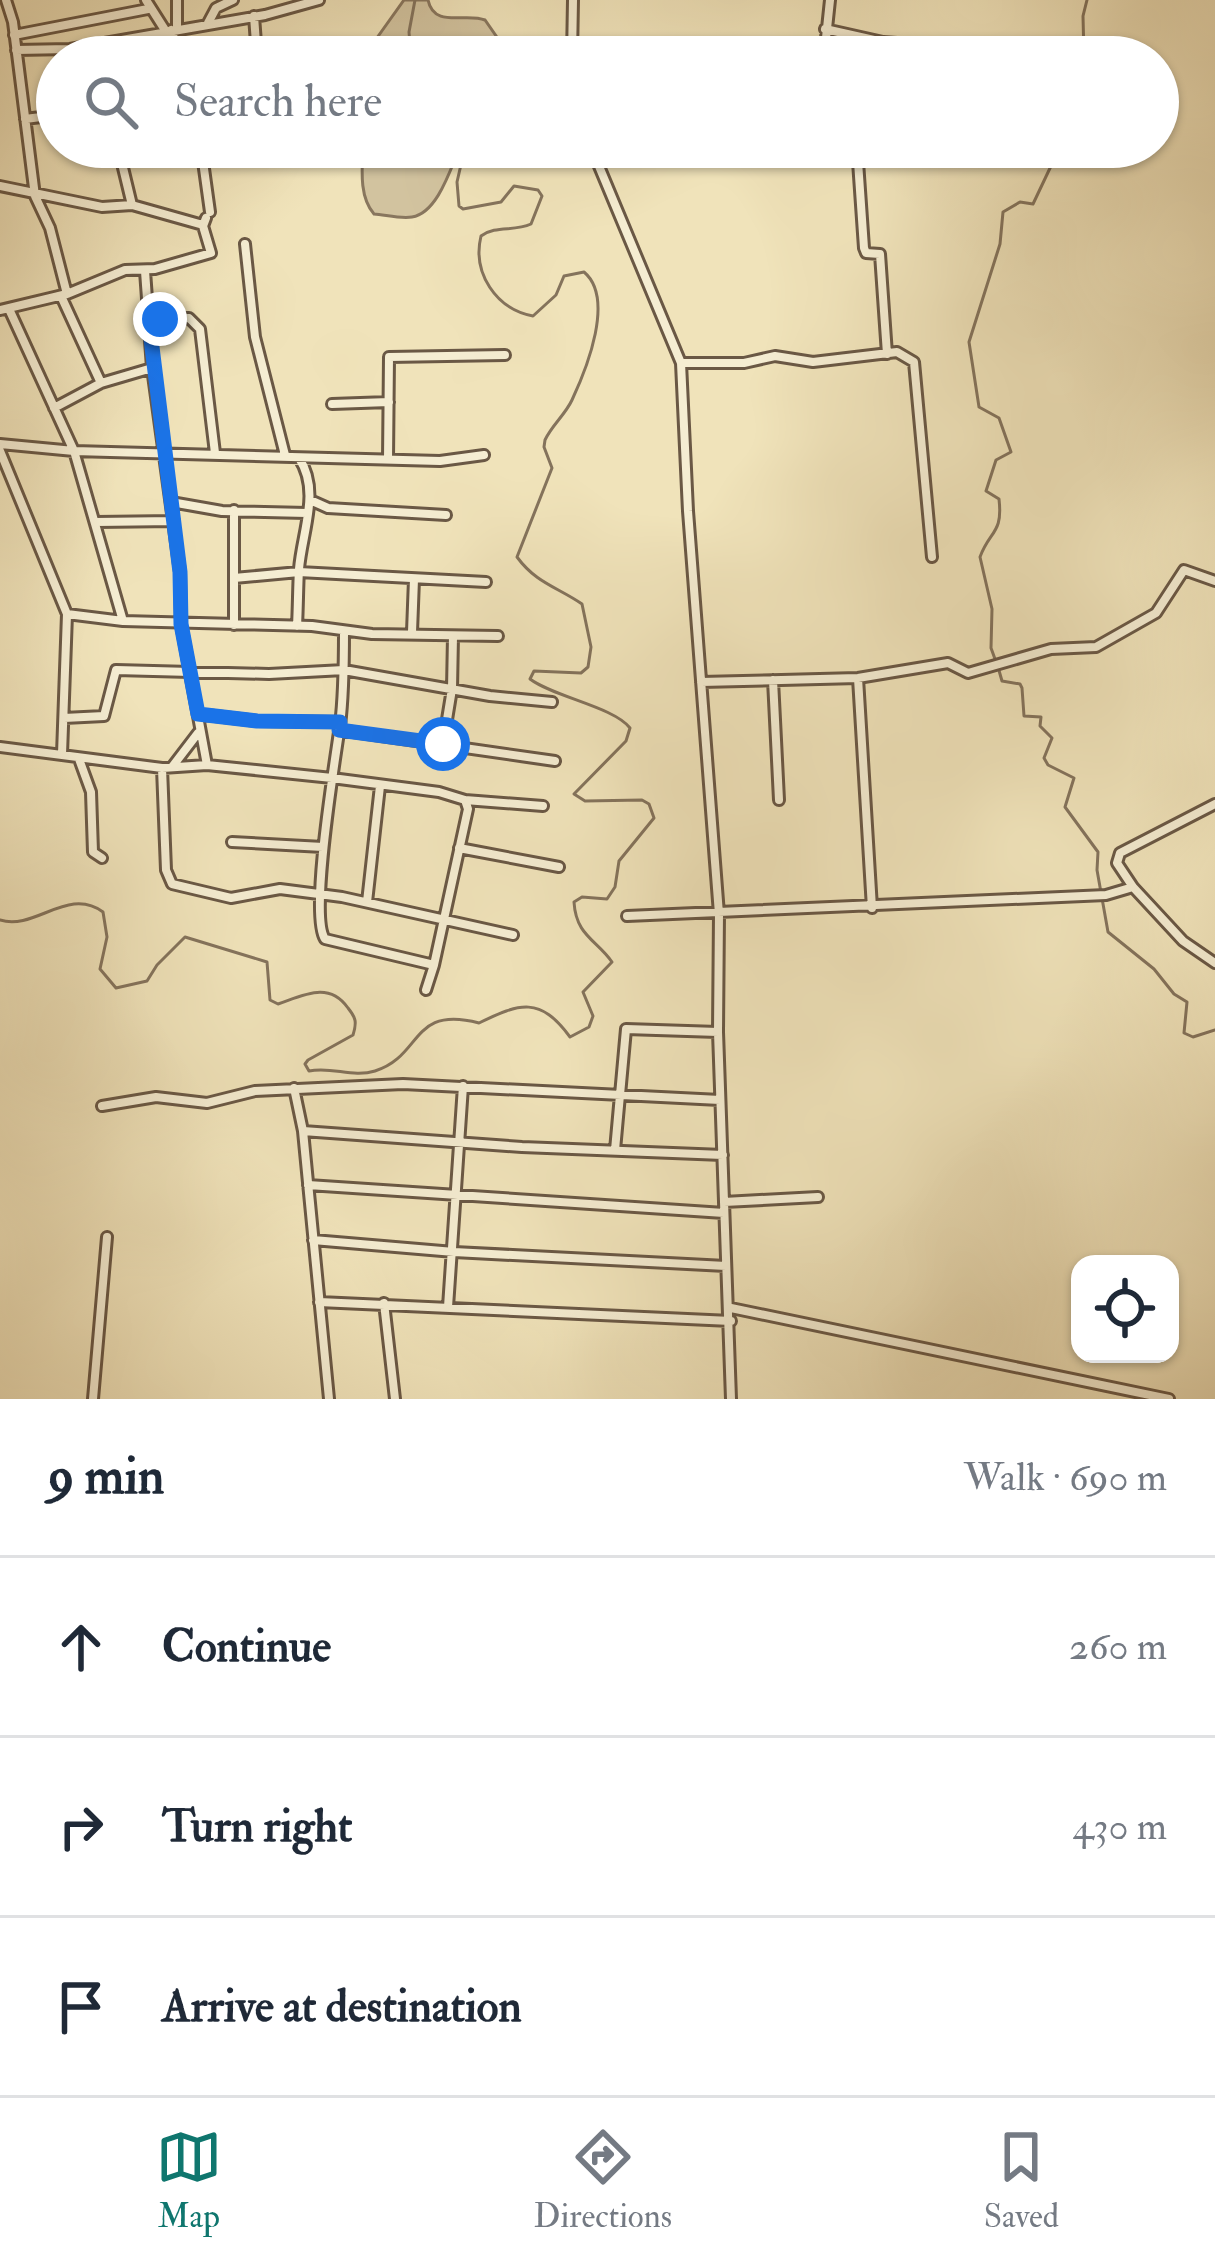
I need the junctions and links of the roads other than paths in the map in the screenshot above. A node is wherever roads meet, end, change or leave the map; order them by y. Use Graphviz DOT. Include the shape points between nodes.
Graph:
graph roads {
  1 [pos="6,0"];
  2 [pos="177,0"];
  3 [pos="232,0"];
  4 [pos="319,0"];
  5 [pos="573,0"];
  6 [pos="830,0"];
  7 [pos="288,3"];
  8 [pos="147,4"];
  9 [pos="254,16"];
  10 [pos="207,24"];
  11 [pos="825,28"];
  12 [pos="171,30"];
  13 [pos="38,36"];
  14 [pos="139,36"];
  15 [pos="173,36"];
  16 [pos="255,36"];
  17 [pos="572,36"];
  18 [pos="825,36"];
  19 [pos="858,36"];
  20 [pos="36,37"];
  21 [pos="14,43"];
  22 [pos="36,45"];
  23 [pos="0,46"];
  24 [pos="36,118"];
  25 [pos="26,119"];
  26 [pos="123,168"];
  27 [pos="203,168"];
  28 [pos="600,168"];
  29 [pos="858,168"];
  30 [pos="0,186"];
  31 [pos="35,196"];
  32 [pos="132,205"];
  33 [pos="207,218"];
  34 [pos="245,244"];
  35 [pos="145,271"];
  36 [pos="64,295"];
  37 [pos="4,310"];
  38 [pos="148,315"];
  39 [pos="887,354"];
  40 [pos="505,356"];
  41 [pos="681,363"];
  42 [pos="152,368"];
  43 [pos="101,383"];
  44 [pos="389,402"];
  45 [pos="332,404"];
  46 [pos="54,408"];
  47 [pos="0,447"];
  48 [pos="74,451"];
  49 [pos="162,453"];
  50 [pos="215,453"];
  51 [pos="285,454"];
  52 [pos="484,455"];
  53 [pos="299,457"];
  54 [pos="388,459"];
  55 [pos="16,489"];
  56 [pos="0,493"];
  57 [pos="310,500"];
  58 [pos="171,502"];
  59 [pos="234,510"];
  60 [pos="307,513"];
  61 [pos="446,515"];
  62 [pos="174,521"];
  63 [pos="95,522"];
  64 [pos="932,556"];
  65 [pos="299,572"];
  66 [pos="234,578"];
  67 [pos="414,579"];
  68 [pos="1215,581"];
  69 [pos="486,582"];
  70 [pos="67,614"];
  71 [pos="123,621"];
  72 [pos="181,624"];
  73 [pos="233,625"];
  74 [pos="297,626"];
  75 [pos="344,631"];
  76 [pos="412,632"];
  77 [pos="453,636"];
  78 [pos="498,636"];
  79 [pos="188,670"];
  80 [pos="344,670"];
  81 [pos="858,678"];
  82 [pos="773,680"];
  83 [pos="701,682"];
  84 [pos="452,689"];
  85 [pos="552,702"];
  86 [pos="198,714"];
  87 [pos="64,718"];
  88 [pos="340,726"];
  89 [pos="199,732"];
  90 [pos="443,744"];
  91 [pos="0,747"];
  92 [pos="62,754"];
  93 [pos="78,758"];
  94 [pos="555,761"];
  95 [pos="206,765"];
  96 [pos="167,768"];
  97 [pos="332,778"];
  98 [pos="380,786"];
  99 [pos="465,800"];
  100 [pos="778,800"];
  101 [pos="1215,804"];
  102 [pos="543,806"];
  103 [pos="232,842"];
  104 [pos="323,847"];
  105 [pos="459,848"];
  106 [pos="102,858"];
  107 [pos="559,867"];
  108 [pos="1133,886"];
  109 [pos="322,895"];
  110 [pos="367,902"];
  111 [pos="872,908"];
  112 [pos="718,914"];
  113 [pos="627,916"];
  114 [pos="444,919"];
  115 [pos="513,935"];
  116 [pos="1215,963"];
  117 [pos="434,964"];
  118 [pos="426,990"];
  119 [pos="718,1031"];
  120 [pos="463,1086"];
  121 [pos="294,1088"];
  122 [pos="620,1097"];
  123 [pos="720,1100"];
  124 [pos="102,1106"];
  125 [pos="303,1131"];
  126 [pos="459,1139"];
  127 [pos="615,1150"];
  128 [pos="724,1155"];
  129 [pos="308,1185"];
  130 [pos="456,1197"];
  131 [pos="818,1197"];
  132 [pos="724,1207"];
  133 [pos="107,1237"];
  134 [pos="313,1240"];
  135 [pos="454,1252"];
  136 [pos="726,1266"];
  137 [pos="319,1303"];
  138 [pos="384,1303"];
  139 [pos="448,1307"];
  140 [pos="731,1308"];
  141 [pos="731,1322"];
  142 [pos="1148,1396"];
  143 [pos="93,1399"];
  144 [pos="329,1399"];
  145 [pos="395,1399"];
  146 [pos="731,1399"];
  147 [pos="1169,1399"];
  1 -- 21 [label="street"];
  2 -- 12 [label="street"];
  3 -- 10 [label="street"];
  4 -- 7 [label="street"];
  5 -- 17 [label="street"];
  6 -- 11 [label="street"];
  7 -- 9 [label="street"];
  8 -- 12 [label="street"];
  8 -- 13 [label="street"];
  9 -- 10 [label="street"];
  9 -- 16 [label="street"];
  10 -- 12 [label="street"];
  11 -- 18 [label="street"];
  11 -- 19 [label="street"];
  12 -- 14 [label="street"];
  12 -- 15 [label="street"];
  20 -- 21 [label="street"];
  21 -- 22 [label="street"];
  21 -- 23 [label="street"];
  21 -- 25 [label="street"];
  24 -- 25 [label="street"];
  25 -- 31 [label="street"];
  26 -- 32 [label="street"];
  27 -- 33 [label="street"];
  28 -- 41 [label="street"];
  29 -- 39 [label="street" via="864,248 880,254"];
  30 -- 31 [label="street"];
  31 -- 32 [label="street"];
  31 -- 36 [label="street"];
  32 -- 33 [label="street"];
  33 -- 35 [label="street" via="211,253"];
  34 -- 51 [label="street" via="255,337"];
  35 -- 36 [label="street" via="125,270"];
  35 -- 38 [label="street"];
  36 -- 37 [label="street"];
  36 -- 43 [label="street"];
  37 -- 46 [label="street"];
  38 -- 42 [label="street"];
  38 -- 50 [label="street" via="189,318 200,329"];
  39 -- 41 [label="street"];
  39 -- 64 [label="street" via="914,362"];
  40 -- 44 [label="street" via="389,358"];
  41 -- 83 [label="street"];
  42 -- 43 [label="street"];
  42 -- 49 [label="street"];
  43 -- 46 [label="street"];
  44 -- 45 [label="street"];
  44 -- 54 [label="street"];
  46 -- 48 [label="street"];
  47 -- 48 [label="street"];
  47 -- 55 [label="street"];
  48 -- 49 [label="street"];
  48 -- 63 [label="street"];
  49 -- 50 [label="street"];
  49 -- 58 [label="street"];
  50 -- 51 [label="street"];
  51 -- 53 [label="street"];
  52 -- 54 [label="street"];
  53 -- 54 [label="street"];
  53 -- 57 [label="street"];
  55 -- 56 [label="street"];
  55 -- 70 [label="street"];
  57 -- 60 [label="street"];
  57 -- 61 [label="street"];
  58 -- 59 [label="street"];
  58 -- 62 [label="street"];
  59 -- 60 [label="street"];
  59 -- 66 [label="street"];
  60 -- 65 [label="street"];
  62 -- 63 [label="street"];
  62 -- 72 [label="street"];
  63 -- 71 [label="street"];
  65 -- 66 [label="street"];
  65 -- 67 [label="street"];
  65 -- 74 [label="street"];
  66 -- 73 [label="street"];
  67 -- 69 [label="street"];
  67 -- 76 [label="street"];
  68 -- 81 [label="street" via="1184,571 1153,616 1100,646 1051,649 968,673 948,664"];
  70 -- 71 [label="street"];
  70 -- 87 [label="street"];
  71 -- 72 [label="street"];
  72 -- 73 [label="street"];
  72 -- 79 [label="street"];
  73 -- 74 [label="street"];
  74 -- 75 [label="street"];
  75 -- 76 [label="street"];
  75 -- 80 [label="street"];
  76 -- 77 [label="street"];
  77 -- 78 [label="street"];
  77 -- 84 [label="street"];
  79 -- 80 [label="street"];
  79 -- 86 [label="street"];
  79 -- 87 [label="street" via="116,670 104,716"];
  80 -- 84 [label="street"];
  80 -- 88 [label="street"];
  81 -- 82 [label="street"];
  81 -- 111 [label="street"];
  82 -- 83 [label="street"];
  82 -- 100 [label="street"];
  83 -- 112 [label="street"];
  84 -- 85 [label="street"];
  84 -- 90 [label="street"];
  86 -- 88 [label="street"];
  86 -- 89 [label="street"];
  87 -- 92 [label="street"];
  88 -- 90 [label="street"];
  88 -- 97 [label="street"];
  89 -- 95 [label="street"];
  89 -- 96 [label="street"];
  90 -- 94 [label="street"];
  91 -- 92 [label="street"];
  92 -- 93 [label="street"];
  93 -- 96 [label="street"];
  93 -- 106 [label="street" via="91,793 93,852"];
  95 -- 96 [label="street"];
  95 -- 97 [label="street"];
  96 -- 109 [label="street" via="172,884 232,898 280,889"];
  97 -- 98 [label="street"];
  97 -- 104 [label="street"];
  98 -- 99 [label="street"];
  98 -- 110 [label="street"];
  99 -- 102 [label="street"];
  99 -- 105 [label="street"];
  101 -- 108 [label="street" via="1120,853 1117,863"];
  103 -- 104 [label="street"];
  104 -- 109 [label="street"];
  105 -- 107 [label="street"];
  105 -- 114 [label="street"];
  108 -- 111 [label="street" via="1106,895"];
  108 -- 116 [label="street"];
  109 -- 110 [label="street"];
  109 -- 117 [label="street" via="325,939"];
  110 -- 114 [label="street"];
  111 -- 112 [label="street"];
  112 -- 113 [label="street"];
  112 -- 119 [label="street"];
  114 -- 115 [label="street"];
  114 -- 117 [label="street"];
  117 -- 118 [label="street"];
  119 -- 122 [label="street" via="626,1029"];
  119 -- 123 [label="street"];
  120 -- 121 [label="street"];
  120 -- 122 [label="street"];
  120 -- 126 [label="street"];
  121 -- 124 [label="street"];
  121 -- 125 [label="street"];
  122 -- 123 [label="street"];
  122 -- 127 [label="street"];
  123 -- 128 [label="street"];
  125 -- 126 [label="street"];
  125 -- 129 [label="street"];
  126 -- 127 [label="street"];
  126 -- 130 [label="street"];
  127 -- 128 [label="street"];
  128 -- 132 [label="street"];
  129 -- 130 [label="street"];
  129 -- 134 [label="street"];
  130 -- 132 [label="street"];
  130 -- 135 [label="street"];
  131 -- 132 [label="street"];
  132 -- 136 [label="street"];
  133 -- 143 [label="street"];
  134 -- 135 [label="street"];
  134 -- 137 [label="street"];
  135 -- 136 [label="street"];
  135 -- 139 [label="street"];
  136 -- 140 [label="street"];
  137 -- 138 [label="street"];
  137 -- 144 [label="street"];
  138 -- 139 [label="street"];
  138 -- 145 [label="street"];
  139 -- 141 [label="street"];
  140 -- 141 [label="street"];
  140 -- 142 [label="street"];
  141 -- 146 [label="street"];
  142 -- 147 [label="street"];
}
